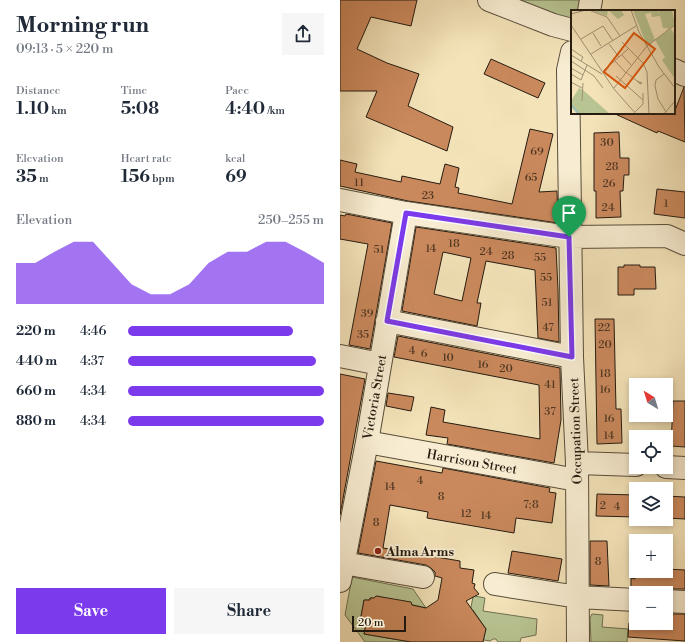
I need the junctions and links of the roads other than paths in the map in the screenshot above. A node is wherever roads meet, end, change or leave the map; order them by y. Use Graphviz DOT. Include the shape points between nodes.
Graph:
graph roads {
  1 [pos="489,0"];
  2 [pos="591,0"];
  3 [pos="589,10"];
  4 [pos="571,30"];
  5 [pos="571,56"];
  6 [pos="675,70"];
  7 [pos="685,75"];
  8 [pos="340,200"];
  9 [pos="406,213"];
  10 [pos="569,237"];
  11 [pos="685,244"];
  12 [pos="387,321"];
  13 [pos="340,356"];
  14 [pos="572,357"];
  15 [pos="380,364"];
  16 [pos="367,442"];
  17 [pos="629,466"];
  18 [pos="673,467"];
  19 [pos="685,468"];
  20 [pos="577,471"];
  21 [pos="342,572"];
  22 [pos="423,577"];
  23 [pos="495,584"];
  24 [pos="578,597"];
  25 [pos="629,600"];
  26 [pos="673,601"];
  27 [pos="685,602"];
  28 [pos="578,642"];
  1 -- 4 [label="street"];
  2 -- 3 [label="street"];
  5 -- 10 [label="street, Occupation Street" via="568,70"];
  6 -- 7 [label="street"];
  8 -- 9 [label="street"];
  9 -- 10 [label="street"];
  9 -- 12 [label="street, Victoria Street"];
  10 -- 11 [label="street" via="667,236"];
  10 -- 14 [label="street, Occupation Street"];
  12 -- 14 [label="street"];
  12 -- 15 [label="street, Victoria Street"];
  13 -- 15 [label="street"];
  14 -- 20 [label="street, Occupation Street"];
  15 -- 16 [label="street, Victoria Street"];
  16 -- 20 [label="street, Harrison Street"];
  16 -- 21 [label="street, Victoria Street"];
  17 -- 20 [label="street, Harrison Street"];
  18 -- 19 [label="street"];
  20 -- 24 [label="street, Occupation Street"];
  21 -- 22 [label="street"];
  23 -- 24 [label="street"];
  24 -- 25 [label="street"];
  24 -- 28 [label="street, Occupation Street"];
  26 -- 27 [label="street"];
}
